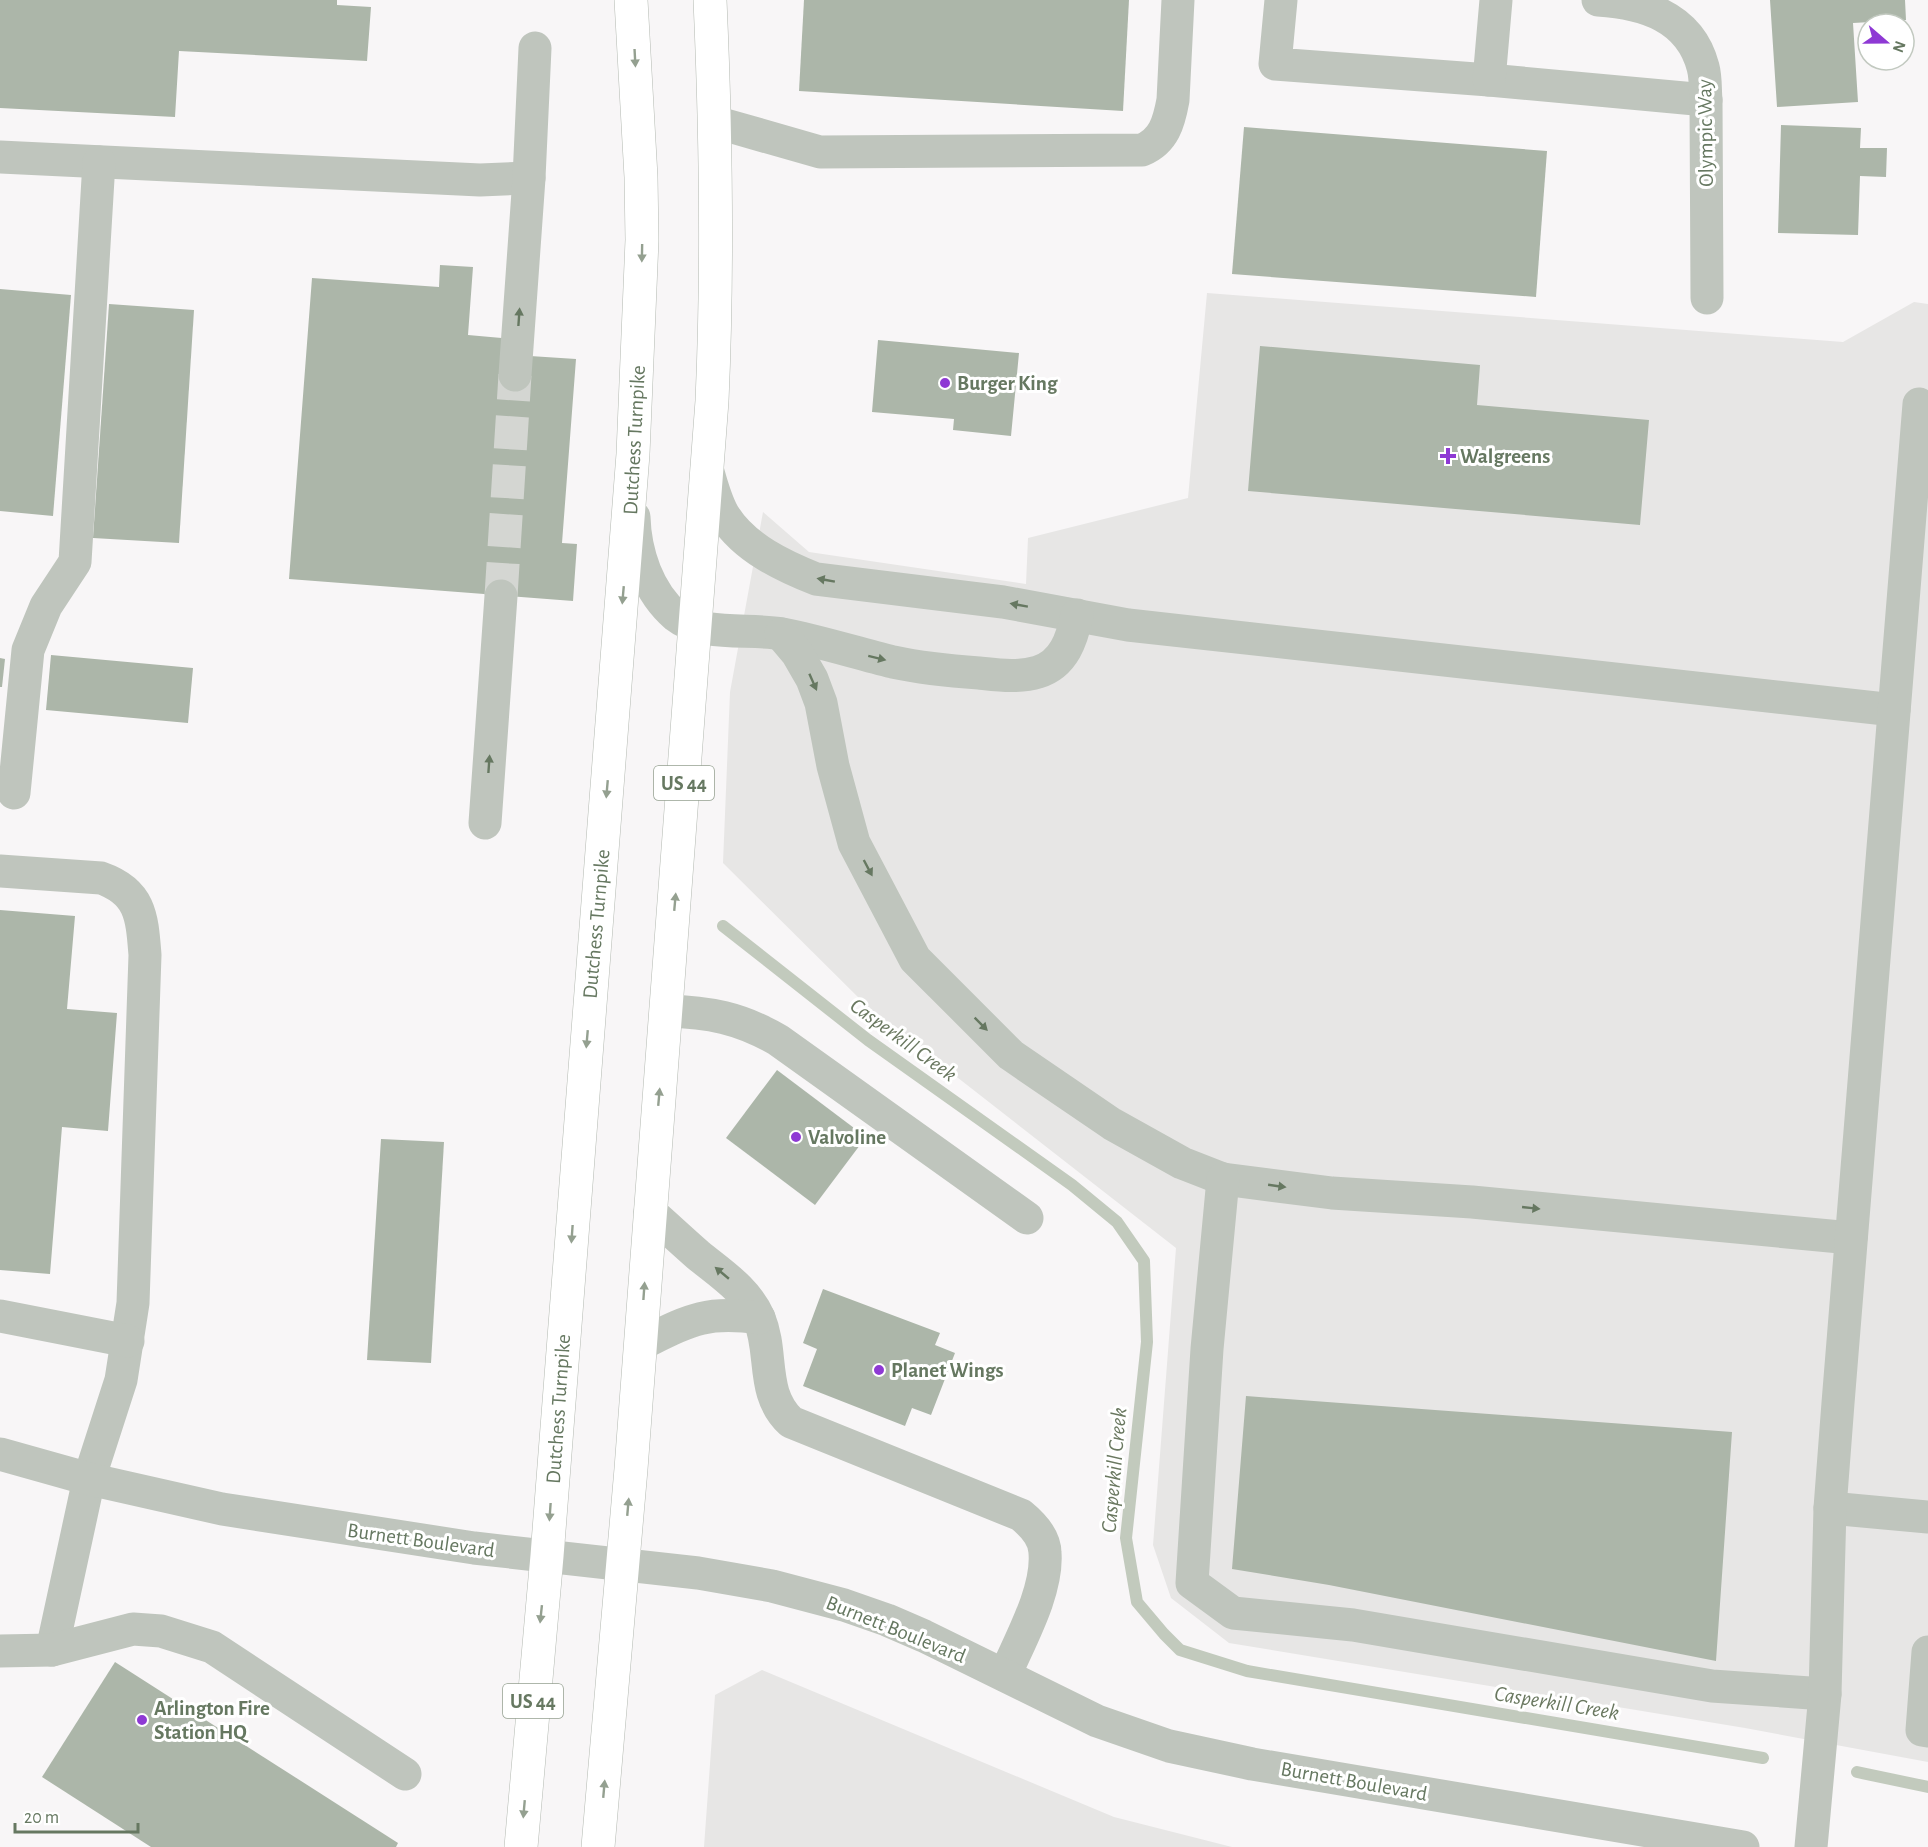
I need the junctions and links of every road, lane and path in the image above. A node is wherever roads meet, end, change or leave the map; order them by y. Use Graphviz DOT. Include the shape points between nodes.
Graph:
graph roads {
  1 [pos="631,0"];
  2 [pos="710,0"];
  3 [pos="1178,0"];
  4 [pos="1281,0"];
  5 [pos="1496,0"];
  6 [pos="1598,0"];
  7 [pos="535,48"];
  8 [pos="1489,80"];
  9 [pos="1706,100"];
  10 [pos="715,122"];
  11 [pos="0,157"];
  12 [pos="99,162"];
  13 [pos="529,178"];
  14 [pos="1707,298"];
  15 [pos="516,375"];
  16 [pos="1919,404"];
  17 [pos="633,454"];
  18 [pos="707,469"];
  19 [pos="501,596"];
  20 [pos="1077,615"];
  21 [pos="696,627"];
  22 [pos="781,633"];
  23 [pos="1894,710"];
  24 [pos="14,793"];
  25 [pos="485,823"];
  26 [pos="0,871"];
  27 [pos="666,1011"];
  28 [pos="1223,1179"];
  29 [pos="650,1212"];
  30 [pos="1027,1218"];
  31 [pos="1851,1238"];
  32 [pos="0,1316"];
  33 [pos="759,1318"];
  34 [pos="128,1341"];
  35 [pos="640,1344"];
  36 [pos="0,1454"];
  37 [pos="89,1479"];
  38 [pos="1830,1508"];
  39 [pos="1928,1517"];
  40 [pos="547,1556"];
  41 [pos="624,1565"];
  42 [pos="52,1650"];
  43 [pos="0,1651"];
  44 [pos="1928,1652"];
  45 [pos="1005,1675"];
  46 [pos="1825,1694"];
  47 [pos="1928,1731"];
  48 [pos="405,1774"];
  49 [pos="521,1847"];
  50 [pos="598,1847"];
  51 [pos="1743,1847"];
  52 [pos="1811,1847"];
  1 -- 17 [label="highway, Dutchess Turnpike / US 44, one-way" via="642,240"];
  2 -- 10 [label="highway, US 44"];
  3 -- 10 [label="street" via="1170,116 1160,138 1142,150 820,152"];
  4 -- 8 [label="street" via="1275,64"];
  5 -- 8 [label="street"];
  6 -- 9 [label="street, Olympic Way" via="1645,7 1674,21 1692,40 1704,68"];
  7 -- 13 [label="street"];
  8 -- 9 [label="street"];
  9 -- 14 [label="street, Olympic Way"];
  10 -- 18 [label="highway, US 44" via="715,321"];
  11 -- 12 [label="street"];
  12 -- 13 [label="street" via="480,180"];
  12 -- 24 [label="street" via="75,562 46,606 27,650"];
  15 -- 13 [label="street, one-way"];
  16 -- 23 [label="street"];
  17 -- 21 [label="street" via="634,529 639,555 660,599 676,616"];
  17 -- 40 [label="highway, Dutchess Turnpike / US 44, one-way"];
  20 -- 18 [label="street, one-way" via="948,594 816,579 789,568 742,536 725,517"];
  18 -- 21 [label="highway, US 44"];
  25 -- 19 [label="street, one-way"];
  22 -- 20 [label="street, one-way" via="938,670 1023,675 1053,664 1064,652"];
  20 -- 23 [label="street" via="1128,625"];
  21 -- 22 [label="street"];
  27 -- 21 [label="highway, US 44, one-way"];
  22 -- 28 [label="street, one-way" via="812,679 821,703 854,843 915,959 1011,1054 1112,1124"];
  23 -- 31 [label="street"];
  26 -- 34 [label="street" via="101,878 114,883 124,889 137,907 143,928 134,1291"];
  29 -- 27 [label="highway, US 44, one-way"];
  27 -- 30 [label="street" via="718,1015 761,1030"];
  28 -- 31 [label="street, one-way" via="1332,1193 1472,1202"];
  28 -- 46 [label="street" via="1192,1583 1233,1613 1353,1625 1712,1686"];
  33 -- 29 [label="street, one-way" via="733,1283"];
  35 -- 29 [label="highway, US 44, one-way"];
  31 -- 38 [label="street"];
  32 -- 34 [label="street"];
  33 -- 35 [label="street" via="734,1314 705,1316"];
  33 -- 45 [label="street" via="772,1395 780,1413 791,1422 1021,1515 1032,1524 1046,1551 1044,1572"];
  34 -- 37 [label="street" via="121,1380"];
  41 -- 35 [label="highway, US 44, one-way"];
  36 -- 37 [label="street, Burnett Boulevard"];
  37 -- 40 [label="street, Burnett Boulevard" via="292,1521"];
  37 -- 42 [label="street"];
  38 -- 39 [label="street"];
  38 -- 46 [label="street"];
  40 -- 41 [label="street, Burnett Boulevard"];
  40 -- 49 [label="highway, Dutchess Turnpike / US 44, one-way"];
  41 -- 45 [label="street, Burnett Boulevard" via="735,1579 807,1594 915,1632"];
  50 -- 41 [label="highway, US 44, one-way"];
  42 -- 43 [label="street"];
  42 -- 48 [label="street" via="134,1629 189,1638 212,1647"];
  44 -- 47 [label="street" via="1922,1730"];
  45 -- 51 [label="street, Burnett Boulevard" via="1097,1721 1169,1746"];
  46 -- 52 [label="street"];
}
